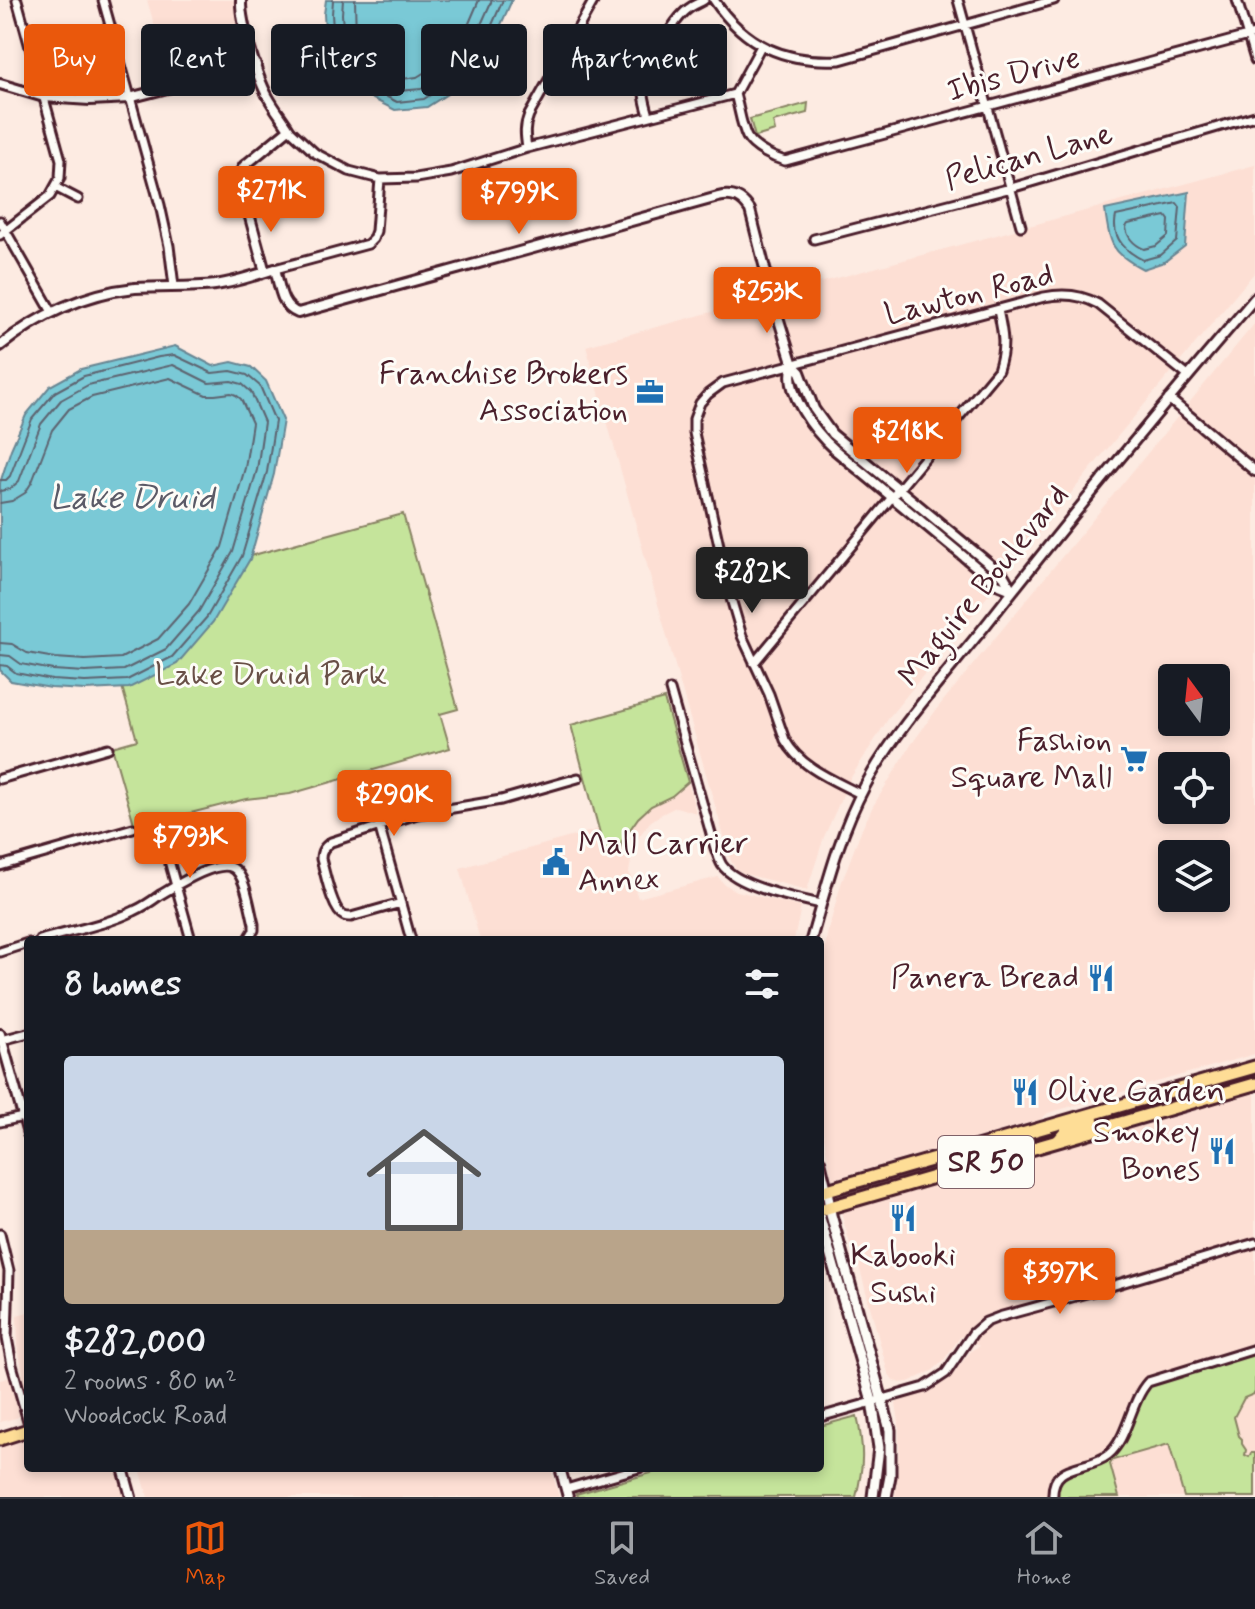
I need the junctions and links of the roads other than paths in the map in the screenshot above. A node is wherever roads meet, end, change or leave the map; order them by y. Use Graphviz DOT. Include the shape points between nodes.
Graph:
graph roads {
  1 [pos="17,0"];
  2 [pos="103,0"];
  3 [pos="241,0"];
  4 [pos="594,0"];
  5 [pos="704,0"];
  6 [pos="714,0"];
  7 [pos="958,0"];
  8 [pos="1054,0"];
  9 [pos="1237,0"];
  10 [pos="965,26"];
  11 [pos="1252,35"];
  12 [pos="761,46"];
  13 [pos="1255,60"];
  14 [pos="256,65"];
  15 [pos="0,84"];
  16 [pos="735,94"];
  17 [pos="44,97"];
  18 [pos="129,98"];
  19 [pos="988,106"];
  20 [pos="649,116"];
  21 [pos="1255,116"];
  22 [pos="289,129"];
  23 [pos="527,148"];
  24 [pos="380,179"];
  25 [pos="55,187"];
  26 [pos="1011,188"];
  27 [pos="78,199"];
  28 [pos="0,221"];
  29 [pos="1021,226"];
  30 [pos="3,233"];
  31 [pos="814,239"];
  32 [pos="275,269"];
  33 [pos="265,272"];
  34 [pos="174,286"];
  35 [pos="1255,298"];
  36 [pos="998,310"];
  37 [pos="52,312"];
  38 [pos="0,346"];
  39 [pos="793,365"];
  40 [pos="1188,376"];
  41 [pos="1169,399"];
  42 [pos="1255,471"];
  43 [pos="895,493"];
  44 [pos="1012,590"];
  45 [pos="754,663"];
  46 [pos="670,690"];
  47 [pos="108,748"];
  48 [pos="578,778"];
  49 [pos="0,779"];
  50 [pos="369,789"];
  51 [pos="860,794"];
  52 [pos="379,826"];
  53 [pos="133,828"];
  54 [pos="160,828"];
  55 [pos="0,866"];
  56 [pos="176,886"];
  57 [pos="401,903"];
  58 [pos="821,904"];
  59 [pos="53,936"];
  60 [pos="190,936"];
  61 [pos="250,936"];
  62 [pos="410,936"];
  63 [pos="812,936"];
  64 [pos="24,944"];
  65 [pos="0,952"];
  66 [pos="24,1034"];
  67 [pos="1,1037"];
  68 [pos="1255,1067"];
  69 [pos="1231,1074"];
  70 [pos="1255,1084"];
  71 [pos="1234,1090"];
  72 [pos="1113,1107"];
  73 [pos="24,1110"];
  74 [pos="24,1116"];
  75 [pos="0,1122"];
  76 [pos="1057,1124"];
  77 [pos="1058,1141"];
  78 [pos="953,1171"];
  79 [pos="824,1191"];
  80 [pos="825,1208"];
  81 [pos="824,1232"];
  82 [pos="0,1234"];
  83 [pos="1255,1243"];
  84 [pos="4,1290"];
  85 [pos="1255,1349"];
  86 [pos="883,1398"];
  87 [pos="872,1401"];
  88 [pos="24,1407"];
  89 [pos="824,1416"];
  90 [pos="24,1431"];
  91 [pos="0,1439"];
  92 [pos="124,1472"];
  93 [pos="561,1472"];
  94 [pos="627,1472"];
  95 [pos="567,1493"];
  96 [pos="131,1497"];
  97 [pos="873,1497"];
  98 [pos="886,1497"];
  99 [pos="1053,1497"];
  1 -- 17 [label="street"];
  2 -- 18 [label="street"];
  3 -- 14 [label="street"];
  4 -- 23 [label="street" via="529,115"];
  5 -- 20 [label="street" via="680,17 649,70 643,86"];
  6 -- 12 [label="street" via="737,29"];
  7 -- 10 [label="street"];
  8 -- 10 [label="street"];
  9 -- 11 [label="street"];
  10 -- 12 [label="street" via="840,60 820,61"];
  10 -- 19 [label="street"];
  11 -- 13 [label="street"];
  11 -- 19 [label="street, Ibis Drive"];
  12 -- 16 [label="street"];
  14 -- 18 [label="street"];
  14 -- 22 [label="street"];
  15 -- 17 [label="street"];
  16 -- 19 [label="street, Ibis Drive" via="747,137 785,161"];
  16 -- 20 [label="street"];
  17 -- 18 [label="street"];
  17 -- 25 [label="street" via="61,160"];
  18 -- 34 [label="street" via="160,205"];
  19 -- 26 [label="street"];
  20 -- 23 [label="street"];
  21 -- 26 [label="street, Pelican Lane"];
  22 -- 24 [label="street" via="315,153 349,171"];
  22 -- 33 [label="street" via="240,173"];
  23 -- 24 [label="street" via="451,172"];
  24 -- 32 [label="street" via="376,231 368,244"];
  25 -- 27 [label="street"];
  25 -- 30 [label="street"];
  26 -- 29 [label="street"];
  26 -- 31 [label="street, Pelican Lane"];
  28 -- 30 [label="street"];
  30 -- 37 [label="street"];
  32 -- 33 [label="street"];
  32 -- 39 [label="street" via="287,308 298,313 733,196 750,210"];
  33 -- 34 [label="street" via="227,283"];
  34 -- 37 [label="street" via="92,297"];
  35 -- 40 [label="street, Maguire Boulevard"];
  36 -- 39 [label="street, Lawton Road"];
  36 -- 40 [label="street, Lawton Road" via="1057,295 1083,297 1103,307"];
  36 -- 43 [label="street" via="1004,352 998,370"];
  37 -- 38 [label="street"];
  39 -- 43 [label="street" via="793,386 816,431"];
  39 -- 45 [label="street, Lawton Road" via="723,383 700,403 694,419 730,595"];
  40 -- 41 [label="street, Maguire Boulevard"];
  41 -- 42 [label="street"];
  41 -- 44 [label="street, Maguire Boulevard"];
  43 -- 44 [label="street" via="997,584"];
  43 -- 45 [label="street"];
  44 -- 51 [label="street, Maguire Boulevard" via="889,746"];
  45 -- 51 [label="street" via="789,747 815,771"];
  46 -- 58 [label="street" via="723,866 754,885"];
  47 -- 49 [label="street"];
  48 -- 52 [label="street"];
  50 -- 52 [label="street"];
  51 -- 58 [label="street, Maguire Boulevard" via="840,838"];
  52 -- 57 [label="street"];
  52 -- 57 [label="street" via="331,842 321,859 334,904 344,916"];
  53 -- 55 [label="street"];
  54 -- 56 [label="street"];
  56 -- 59 [label="street" via="134,911"];
  56 -- 60 [label="street"];
  56 -- 61 [label="street" via="215,867 234,868 254,924"];
  57 -- 62 [label="street"];
  58 -- 63 [label="street, Maguire Boulevard"];
  64 -- 65 [label="street"];
  66 -- 67 [label="street"];
  67 -- 73 [label="street"];
  68 -- 69 [label="highway, SR 50"];
  69 -- 71 [label="street"];
  69 -- 72 [label="highway, SR 50"];
  70 -- 71 [label="highway, SR 50"];
  71 -- 77 [label="highway, SR 50"];
  72 -- 76 [label="highway, SR 50"];
  72 -- 77 [label="highway" via="1105,1117 1068,1129"];
  74 -- 75 [label="street"];
  76 -- 78 [label="highway" via="1045,1138 961,1161"];
  76 -- 79 [label="highway, SR 50"];
  77 -- 78 [label="highway, SR 50"];
  78 -- 80 [label="highway, SR 50"];
  79 -- 80 [label="main road"];
  80 -- 86 [label="main road"];
  81 -- 87 [label="main road"];
  82 -- 84 [label="street" via="9,1271"];
  83 -- 86 [label="street" via="986,1322 946,1373 925,1387"];
  84 -- 88 [label="street" via="7,1338"];
  85 -- 99 [label="street" via="1148,1382 1111,1453 1062,1473 1052,1488"];
  86 -- 87 [label="street"];
  86 -- 98 [label="main road" via="891,1447"];
  87 -- 89 [label="street"];
  87 -- 97 [label="main road" via="879,1448"];
  90 -- 91 [label="highway"];
  92 -- 96 [label="street"];
  93 -- 95 [label="street"];
  94 -- 95 [label="street"];
}
